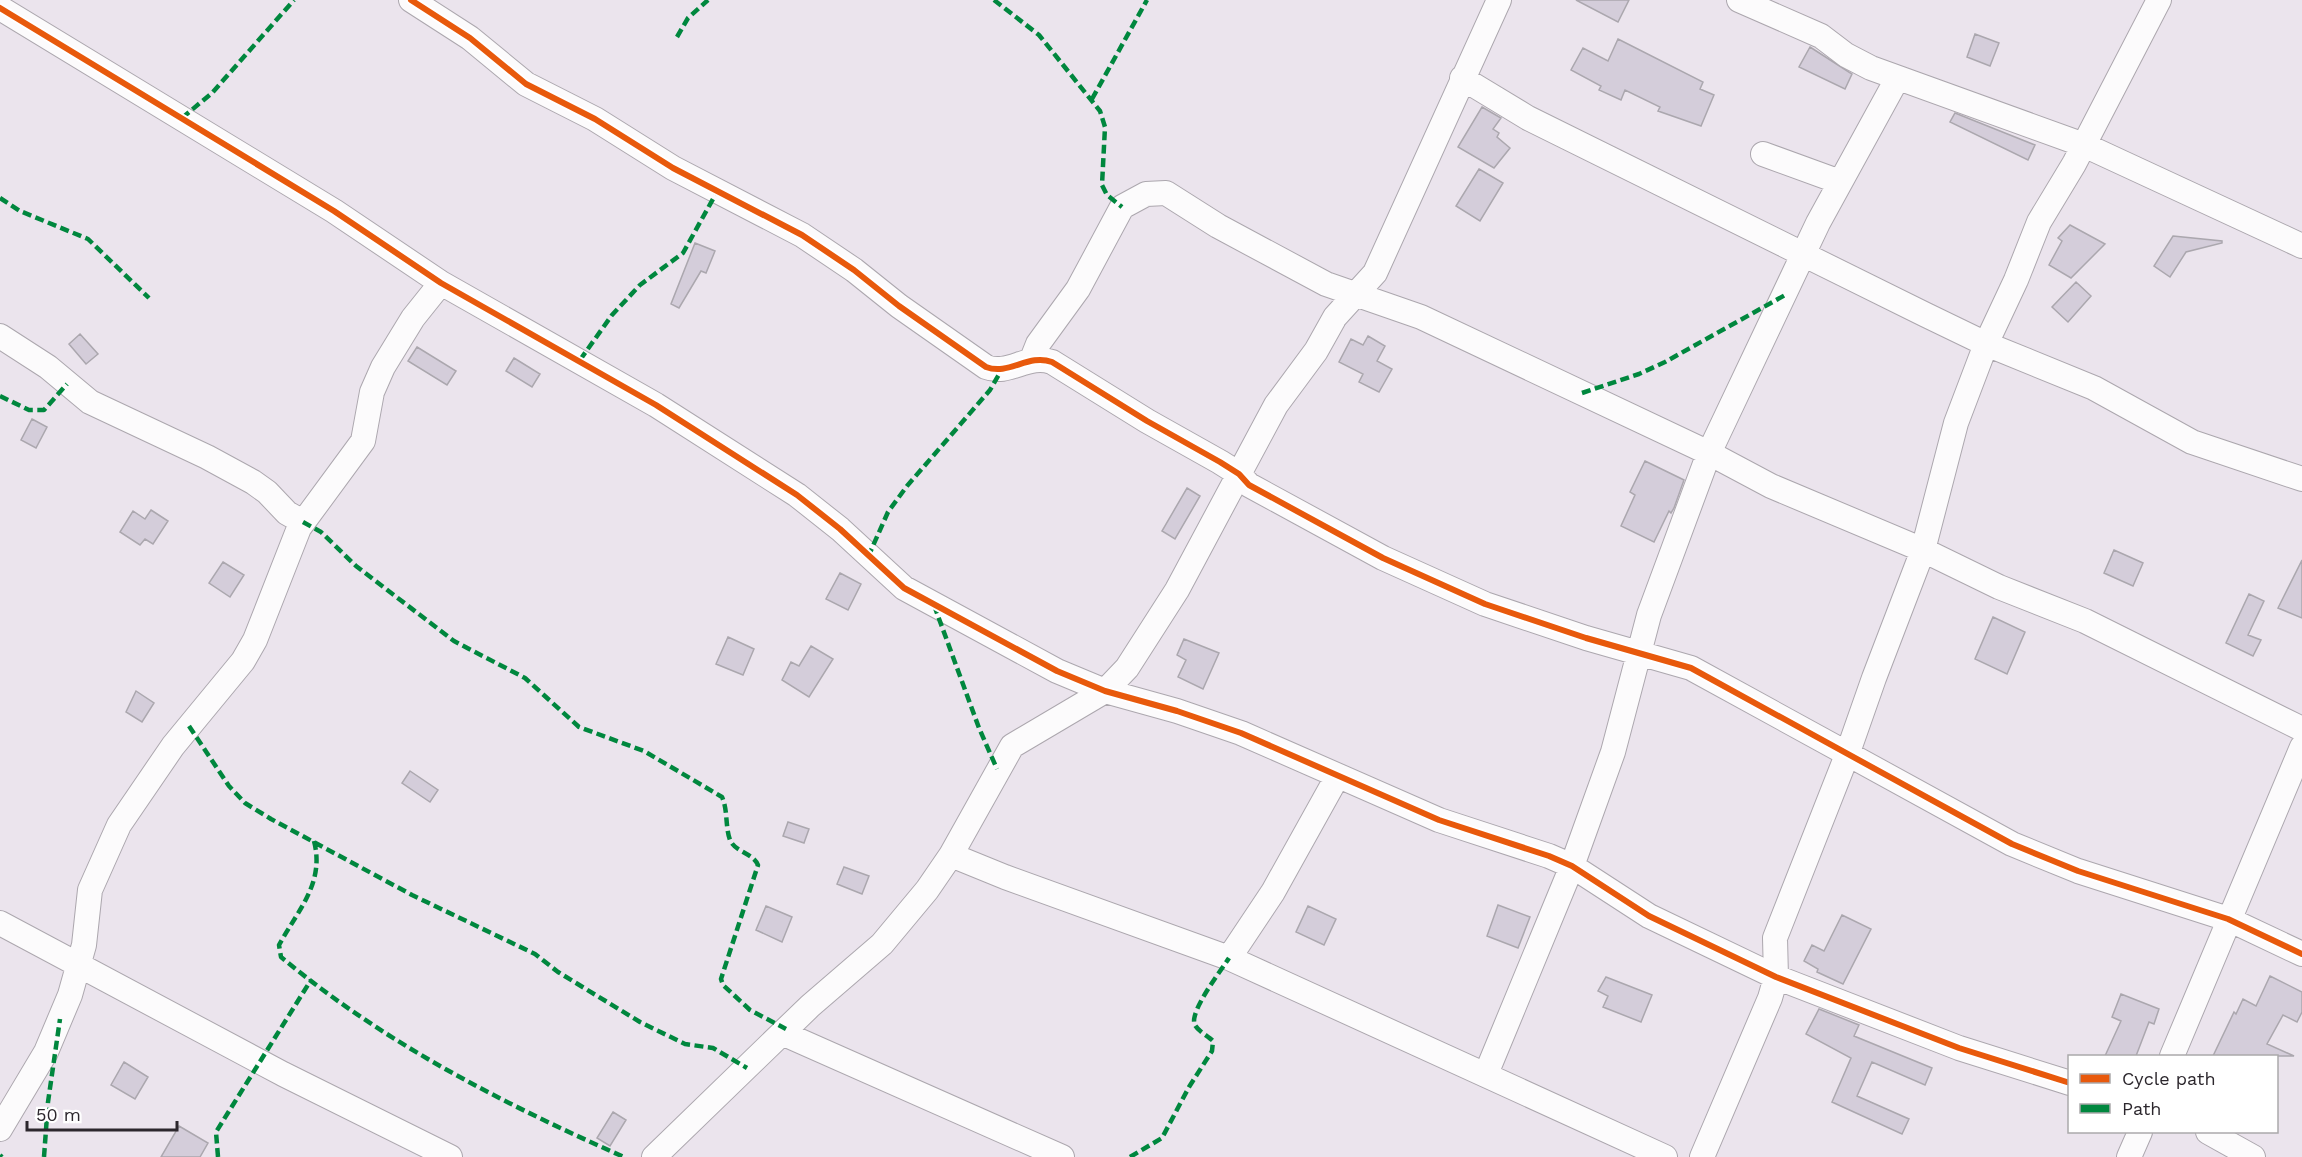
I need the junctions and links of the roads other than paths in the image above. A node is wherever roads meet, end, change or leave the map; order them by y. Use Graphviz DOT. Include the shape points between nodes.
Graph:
graph roads {
  1 [pos="411,0"];
  2 [pos="1499,0"];
  3 [pos="1739,0"];
  4 [pos="2159,0"];
  5 [pos="0,8"];
  6 [pos="1462,78"];
  7 [pos="1897,80"];
  8 [pos="2084,145"];
  9 [pos="1762,154"];
  10 [pos="1840,182"];
  11 [pos="2302,246"];
  12 [pos="1805,254"];
  13 [pos="441,283"];
  14 [pos="1358,293"];
  15 [pos="0,336"];
  16 [pos="1986,344"];
  17 [pos="1032,359"];
  18 [pos="1709,453"];
  19 [pos="1239,474"];
  20 [pos="2302,479"];
  21 [pos="303,522"];
  22 [pos="1923,550"];
  23 [pos="1638,652"];
  24 [pos="1105,691"];
  25 [pos="2302,729"];
  26 [pos="2302,747"];
  27 [pos="1847,755"];
  28 [pos="1337,777"];
  29 [pos="951,855"];
  30 [pos="1572,866"];
  31 [pos="2228,919"];
  32 [pos="0,923"];
  33 [pos="2302,954"];
  34 [pos="1229,958"];
  35 [pos="80,965"];
  36 [pos="1776,977"];
  37 [pos="782,1033"];
  38 [pos="2172,1055"];
  39 [pos="1486,1074"];
  40 [pos="2068,1082"];
  41 [pos="0,1129"];
  42 [pos="2139,1133"];
  43 [pos="2201,1133"];
  44 [pos="2211,1133"];
  45 [pos="450,1157"];
  46 [pos="654,1157"];
  47 [pos="1062,1157"];
  48 [pos="1665,1157"];
  49 [pos="1702,1157"];
  50 [pos="2129,1157"];
  51 [pos="2215,1157"];
  52 [pos="2253,1157"];
  1 -- 17 [label="street" via="470,38 526,84 802,236 986,367 1002,369"];
  2 -- 6 [label="street"];
  3 -- 7 [label="street" via="1821,36 1858,62"];
  4 -- 8 [label="street"];
  5 -- 13 [label="street" via="334,210"];
  6 -- 12 [label="street" via="1528,118"];
  6 -- 14 [label="street" via="1380,263 1371,281"];
  7 -- 8 [label="street"];
  7 -- 10 [label="street"];
  8 -- 11 [label="street"];
  8 -- 16 [label="street" via="2034,231"];
  9 -- 10 [label="street"];
  10 -- 12 [label="street"];
  12 -- 16 [label="street"];
  12 -- 18 [label="street"];
  13 -- 21 [label="street" via="382,367 372,392 363,441"];
  13 -- 24 [label="street" via="647,399 797,495 904,588 1057,671"];
  14 -- 17 [label="street" via="1326,284 1218,226 1173,196 1157,192 1134,198 1122,207 1078,289 1038,344"];
  14 -- 18 [label="street" via="1421,317"];
  14 -- 19 [label="street" via="1335,317 1316,351 1276,405"];
  15 -- 21 [label="street" via="48,367 90,402 253,482"];
  16 -- 20 [label="street" via="2094,388 2192,442"];
  16 -- 22 [label="street" via="1956,423"];
  17 -- 19 [label="street" via="1061,366 1116,403"];
  18 -- 22 [label="street" via="1779,490"];
  18 -- 23 [label="street"];
  19 -- 23 [label="street" via="1249,485 1331,530 1436,582 1537,622"];
  19 -- 24 [label="street" via="1155,625 1127,668"];
  21 -- 35 [label="street" via="243,661 173,746 105,852 88,898"];
  22 -- 25 [label="street" via="1985,581 2085,621"];
  22 -- 27 [label="street"];
  23 -- 27 [label="street" via="1691,668"];
  23 -- 30 [label="street" via="1612,752"];
  24 -- 28 [label="street" via="1241,733"];
  24 -- 29 [label="street" via="1012,746"];
  26 -- 31 [label="street"];
  27 -- 31 [label="street" via="2021,849"];
  27 -- 36 [label="street" via="1778,930 1773,950"];
  28 -- 30 [label="street" via="1439,820 1495,836"];
  28 -- 34 [label="street" via="1273,892"];
  29 -- 34 [label="street"];
  29 -- 37 [label="street" via="882,944"];
  30 -- 36 [label="street" via="1649,916"];
  30 -- 39 [label="street"];
  31 -- 33 [label="street"];
  31 -- 38 [label="street"];
  32 -- 35 [label="street"];
  34 -- 39 [label="street"];
  35 -- 41 [label="street" via="46,1052"];
  35 -- 45 [label="street" via="283,1074"];
  36 -- 40 [label="street" via="1959,1048"];
  36 -- 49 [label="street"];
  37 -- 46 [label="street"];
  37 -- 47 [label="street"];
  39 -- 48 [label="street"];
  42 -- 50 [label="street"];
  43 -- 51 [label="street"];
  44 -- 52 [label="street"];
}
